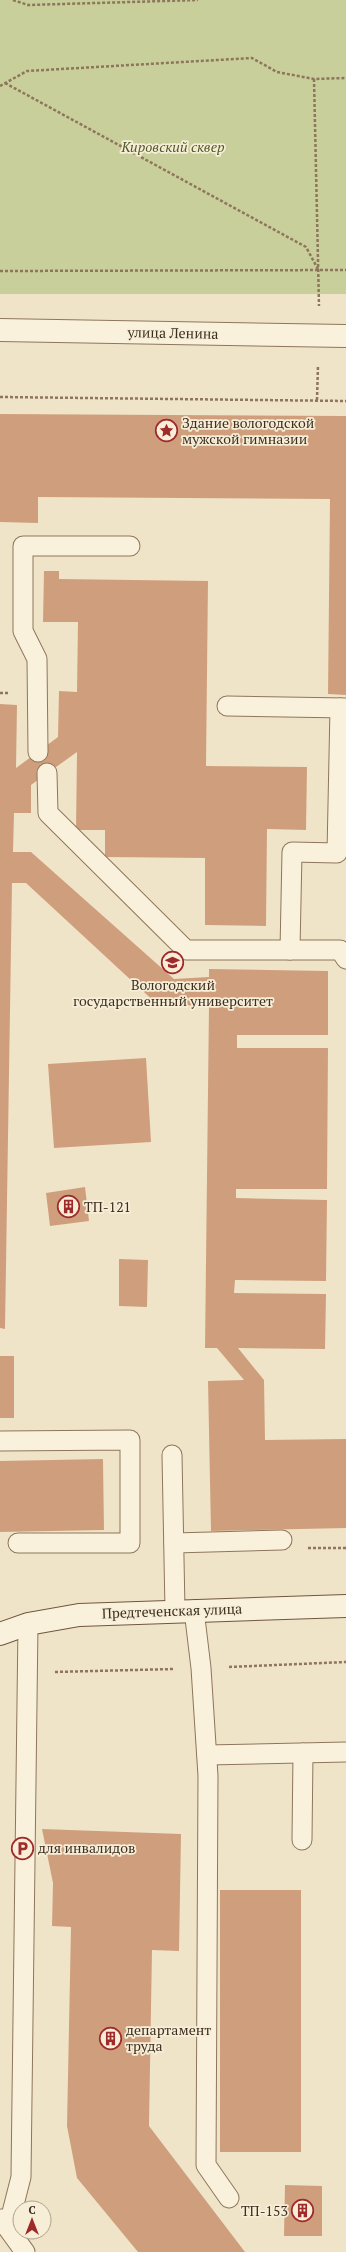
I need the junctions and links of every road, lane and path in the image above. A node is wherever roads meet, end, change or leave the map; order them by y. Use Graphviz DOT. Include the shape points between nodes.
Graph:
graph roads {
  1 [pos="12,0"];
  2 [pos="198,0"];
  3 [pos="346,78"];
  4 [pos="314,79"];
  5 [pos="5,83"];
  6 [pos="0,86"];
  7 [pos="346,270"];
  8 [pos="0,271"];
  9 [pos="319,271"];
  10 [pos="0,330"];
  11 [pos="318,335"];
  12 [pos="346,336"];
  13 [pos="0,397"];
  14 [pos="317,400"];
  15 [pos="346,400"];
  16 [pos="130,546"];
  17 [pos="227,706"];
  18 [pos="343,708"];
  19 [pos="38,752"];
  20 [pos="47,773"];
  21 [pos="290,950"];
  22 [pos="346,959"];
  23 [pos="0,1441"];
  24 [pos="172,1455"];
  25 [pos="282,1540"];
  26 [pos="18,1543"];
  27 [pos="174,1543"];
  28 [pos="346,1606"];
  29 [pos="184,1610"];
  30 [pos="0,1624"];
  31 [pos="28,1624"];
  32 [pos="0,1634"];
  33 [pos="346,1662"];
  34 [pos="201,1668"];
  35 [pos="28,1687"];
  36 [pos="346,1752"];
  37 [pos="304,1754"];
  38 [pos="207,1755"];
  39 [pos="302,1840"];
  40 [pos="229,2198"];
  41 [pos="4,2223"];
  42 [pos="25,2252"];
  1 -- 2 [label="path" via="28,5"];
  3 -- 4 [label="path"];
  4 -- 5 [label="path" via="277,72 252,58 27,71"];
  4 -- 9 [label="path"];
  5 -- 6 [label="path"];
  5 -- 9 [label="path" via="306,247"];
  7 -- 9 [label="path"];
  8 -- 9 [label="path"];
  9 -- 11 [label="path"];
  10 -- 11 [label="street, улица Ленина"];
  11 -- 12 [label="street, улица Ленина"];
  11 -- 14 [label="path"];
  13 -- 14 [label="path"];
  14 -- 15 [label="path"];
  16 -- 19 [label="lane" via="23,546 23,631 37,659"];
  17 -- 18 [label="lane"];
  18 -- 21 [label="lane" via="337,853 292,852"];
  20 -- 21 [label="lane" via="48,813 186,950"];
  21 -- 22 [label="lane" via="340,950"];
  23 -- 26 [label="lane" via="130,1440 130,1543"];
  24 -- 27 [label="lane"];
  25 -- 27 [label="lane"];
  27 -- 29 [label="lane"];
  28 -- 29 [label="street, Предтеченская улица"];
  29 -- 31 [label="street, Предтеченская улица" via="79,1615"];
  29 -- 34 [label="lane"];
  30 -- 31 [label="street"];
  31 -- 32 [label="street, Предтеченская улица"];
  31 -- 35 [label="lane"];
  33 -- 34 [label="path"];
  34 -- 35 [label="path" via="53,1672"];
  34 -- 38 [label="lane"];
  35 -- 41 [label="lane" via="21,2177"];
  36 -- 37 [label="lane"];
  37 -- 38 [label="lane"];
  37 -- 39 [label="lane"];
  38 -- 40 [label="lane" via="206,2165"];
  41 -- 42 [label="lane"];
}
